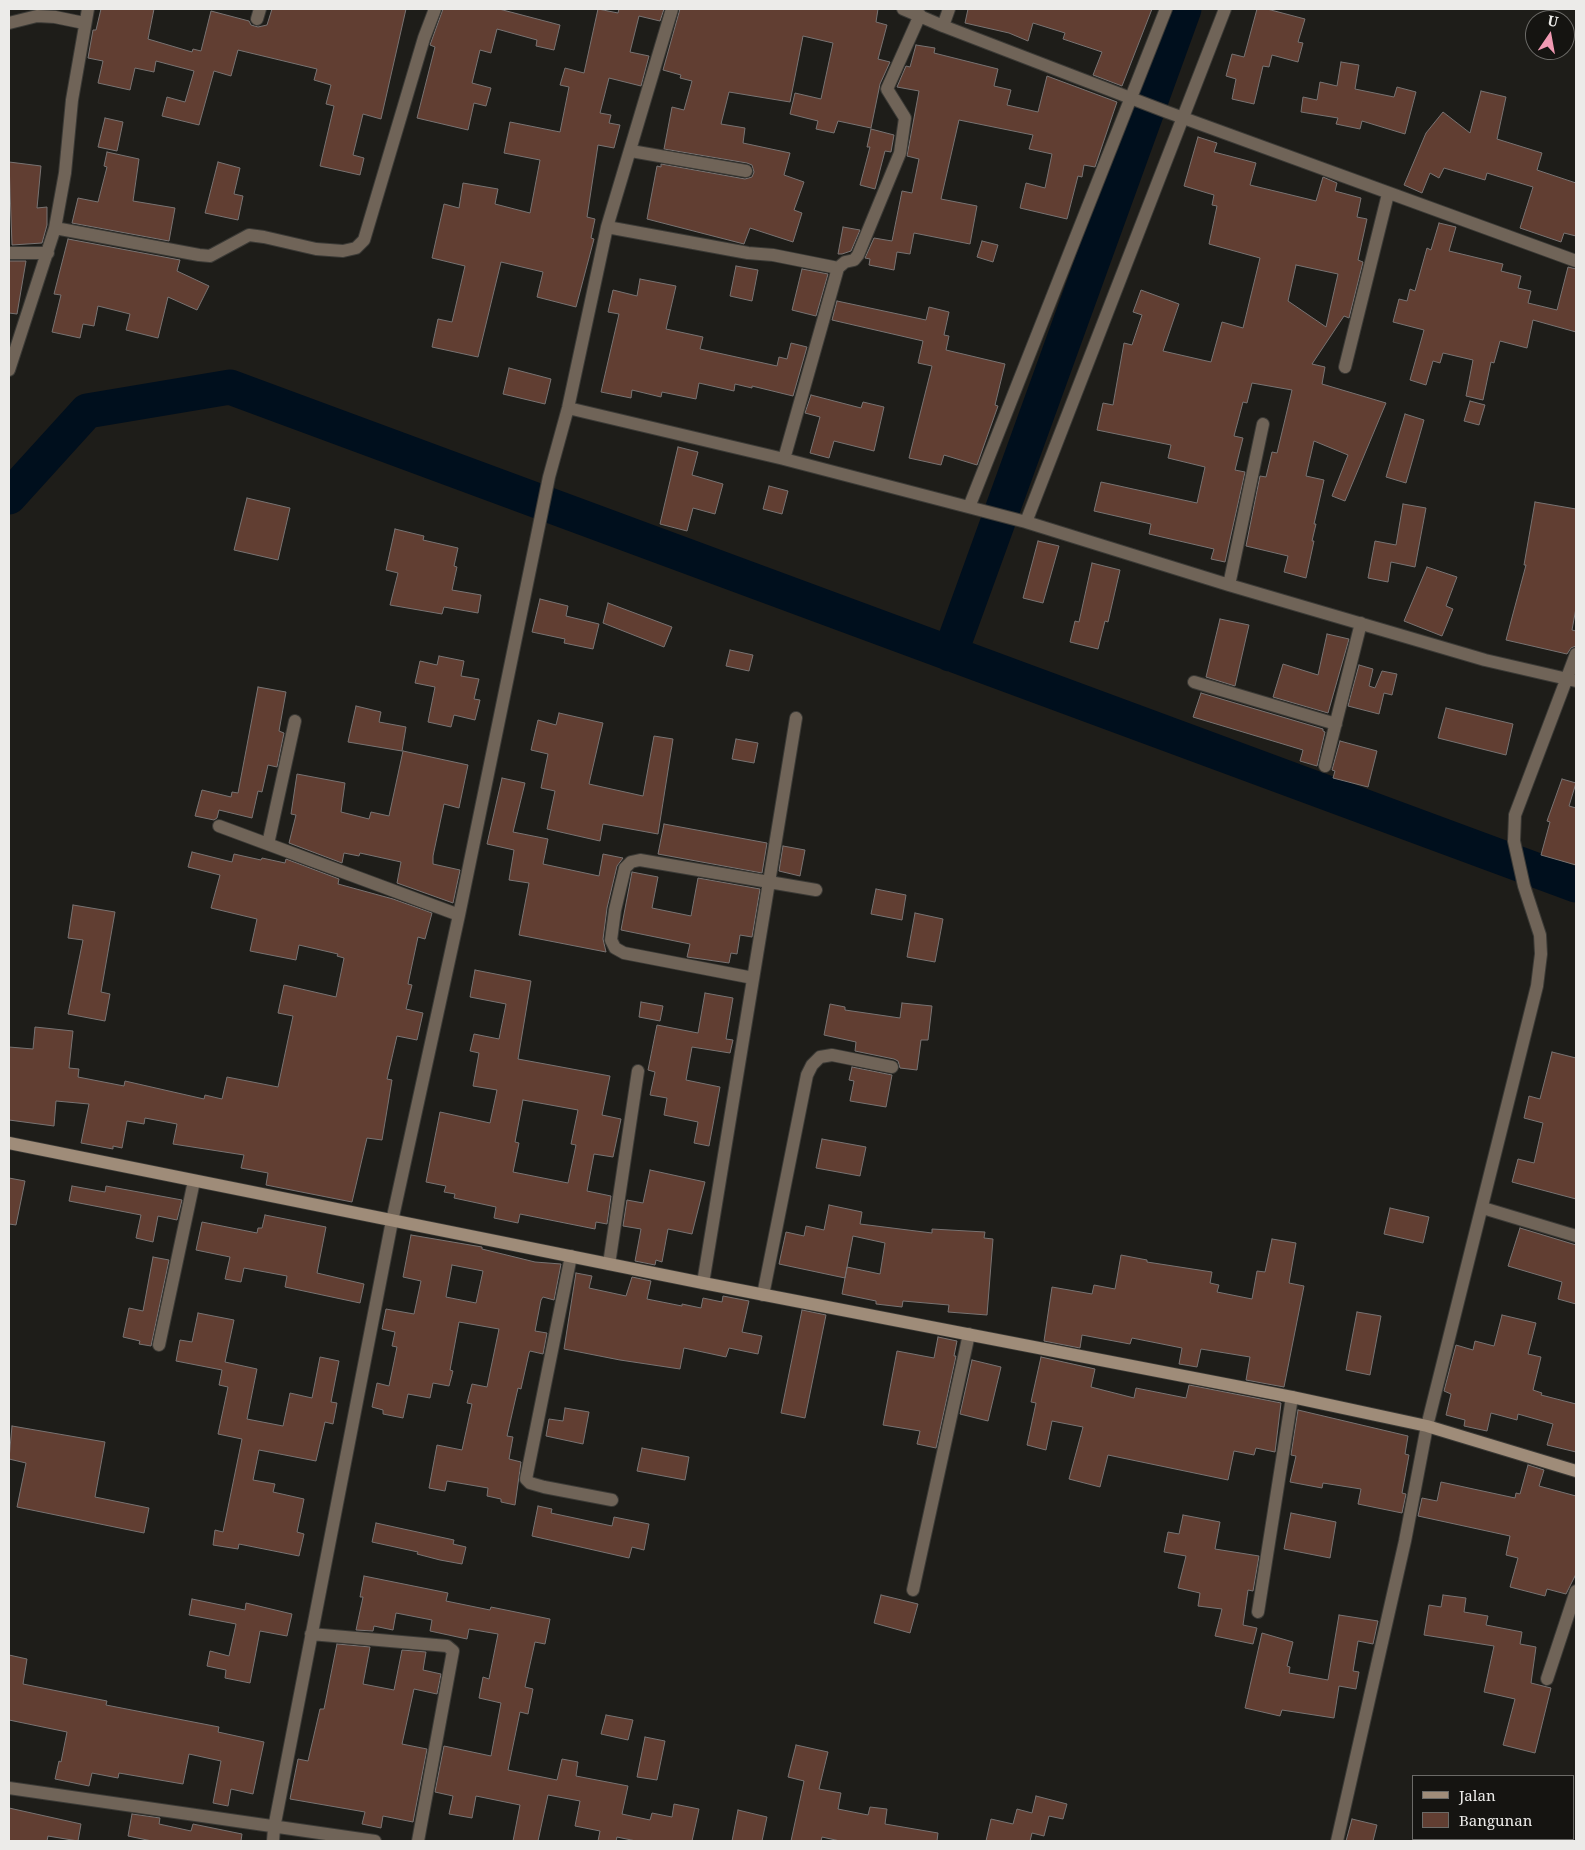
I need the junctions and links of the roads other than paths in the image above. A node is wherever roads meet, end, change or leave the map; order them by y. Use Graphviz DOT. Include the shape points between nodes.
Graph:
graph roads {
  1 [pos="88,9"];
  2 [pos="435,9"];
  3 [pos="672,9"];
  4 [pos="904,9"];
  5 [pos="949,9"];
  6 [pos="1166,9"];
  7 [pos="1225,9"];
  8 [pos="920,15"];
  9 [pos="9,23"];
  10 [pos="84,23"];
  11 [pos="943,26"];
  12 [pos="1131,98"];
  13 [pos="1182,117"];
  14 [pos="631,151"];
  15 [pos="746,171"];
  16 [pos="1388,194"];
  17 [pos="607,227"];
  18 [pos="55,228"];
  19 [pos="9,253"];
  20 [pos="48,253"];
  21 [pos="1576,260"];
  22 [pos="838,268"];
  23 [pos="1345,367"];
  24 [pos="9,370"];
  25 [pos="568,408"];
  26 [pos="1263,424"];
  27 [pos="784,459"];
  28 [pos="971,507"];
  29 [pos="1026,522"];
  30 [pos="1229,585"];
  31 [pos="1361,624"];
  32 [pos="1576,654"];
  33 [pos="1572,679"];
  34 [pos="1194,682"];
  35 [pos="796,718"];
  36 [pos="295,721"];
  37 [pos="1336,724"];
  38 [pos="1325,766"];
  39 [pos="219,826"];
  40 [pos="268,844"];
  41 [pos="768,881"];
  42 [pos="816,890"];
  43 [pos="459,915"];
  44 [pos="753,978"];
  45 [pos="892,1067"];
  46 [pos="638,1072"];
  47 [pos="9,1144"];
  48 [pos="194,1181"];
  49 [pos="1482,1208"];
  50 [pos="392,1221"];
  51 [pos="1576,1236"];
  52 [pos="571,1256"];
  53 [pos="609,1264"];
  54 [pos="703,1283"];
  55 [pos="763,1295"];
  56 [pos="969,1334"];
  57 [pos="159,1345"];
  58 [pos="1292,1396"];
  59 [pos="1427,1426"];
  60 [pos="1576,1471"];
  61 [pos="612,1500"];
  62 [pos="913,1590"];
  63 [pos="1576,1591"];
  64 [pos="1258,1612"];
  65 [pos="311,1634"];
  66 [pos="1547,1679"];
  67 [pos="9,1788"];
  68 [pos="274,1828"];
  69 [pos="274,1841"];
  70 [pos="375,1841"];
  71 [pos="418,1841"];
  72 [pos="1337,1841"];
  1 -- 10 [label="street"];
  2 -- 18 [label="street" via="364,240 356,248 343,251 316,249 249,235 210,256"];
  3 -- 14 [label="street"];
  4 -- 8 [label="street"];
  5 -- 11 [label="street"];
  6 -- 12 [label="street"];
  7 -- 13 [label="street"];
  8 -- 11 [label="street"];
  8 -- 22 [label="street" via="887,89 905,118 900,153 858,255"];
  9 -- 10 [label="street" via="37,16 55,16"];
  10 -- 18 [label="street"];
  11 -- 12 [label="street"];
  12 -- 13 [label="street"];
  12 -- 28 [label="street"];
  13 -- 16 [label="street"];
  13 -- 29 [label="street"];
  14 -- 15 [label="street"];
  14 -- 17 [label="street"];
  16 -- 21 [label="street"];
  16 -- 23 [label="street"];
  17 -- 22 [label="street"];
  17 -- 25 [label="street"];
  18 -- 20 [label="street"];
  19 -- 20 [label="street"];
  20 -- 24 [label="street"];
  22 -- 27 [label="street"];
  25 -- 27 [label="street"];
  25 -- 43 [label="street" via="536,537"];
  26 -- 30 [label="street"];
  27 -- 28 [label="street"];
  28 -- 29 [label="street"];
  29 -- 30 [label="street"];
  30 -- 31 [label="street"];
  31 -- 33 [label="street" via="1485,660"];
  31 -- 37 [label="street"];
  32 -- 33 [label="street"];
  33 -- 49 [label="street" via="1515,815 1514,841 1540,935 1537,986"];
  34 -- 37 [label="street"];
  35 -- 41 [label="street"];
  36 -- 40 [label="street"];
  37 -- 38 [label="street"];
  39 -- 40 [label="street"];
  40 -- 43 [label="street"];
  41 -- 42 [label="street"];
  41 -- 44 [label="street"];
  41 -- 44 [label="street" via="640,860 625,868 615,910 611,940 615,948 624,953"];
  43 -- 50 [label="street"];
  44 -- 54 [label="street"];
  45 -- 55 [label="street" via="832,1055 820,1057 807,1074"];
  46 -- 53 [label="street"];
  47 -- 48 [label="street"];
  48 -- 50 [label="street"];
  48 -- 57 [label="street"];
  49 -- 51 [label="street"];
  49 -- 59 [label="street"];
  50 -- 52 [label="street"];
  50 -- 65 [label="street"];
  52 -- 53 [label="street"];
  52 -- 61 [label="street" via="526,1479 544,1487"];
  53 -- 54 [label="street"];
  54 -- 55 [label="street"];
  55 -- 56 [label="street"];
  56 -- 58 [label="street"];
  56 -- 62 [label="street"];
  58 -- 59 [label="street"];
  58 -- 64 [label="street"];
  59 -- 60 [label="street"];
  59 -- 72 [label="street"];
  63 -- 66 [label="street"];
  65 -- 68 [label="street"];
  65 -- 71 [label="street" via="447,1646 453,1651"];
  67 -- 68 [label="street"];
  68 -- 69 [label="street"];
  68 -- 70 [label="street"];
}
